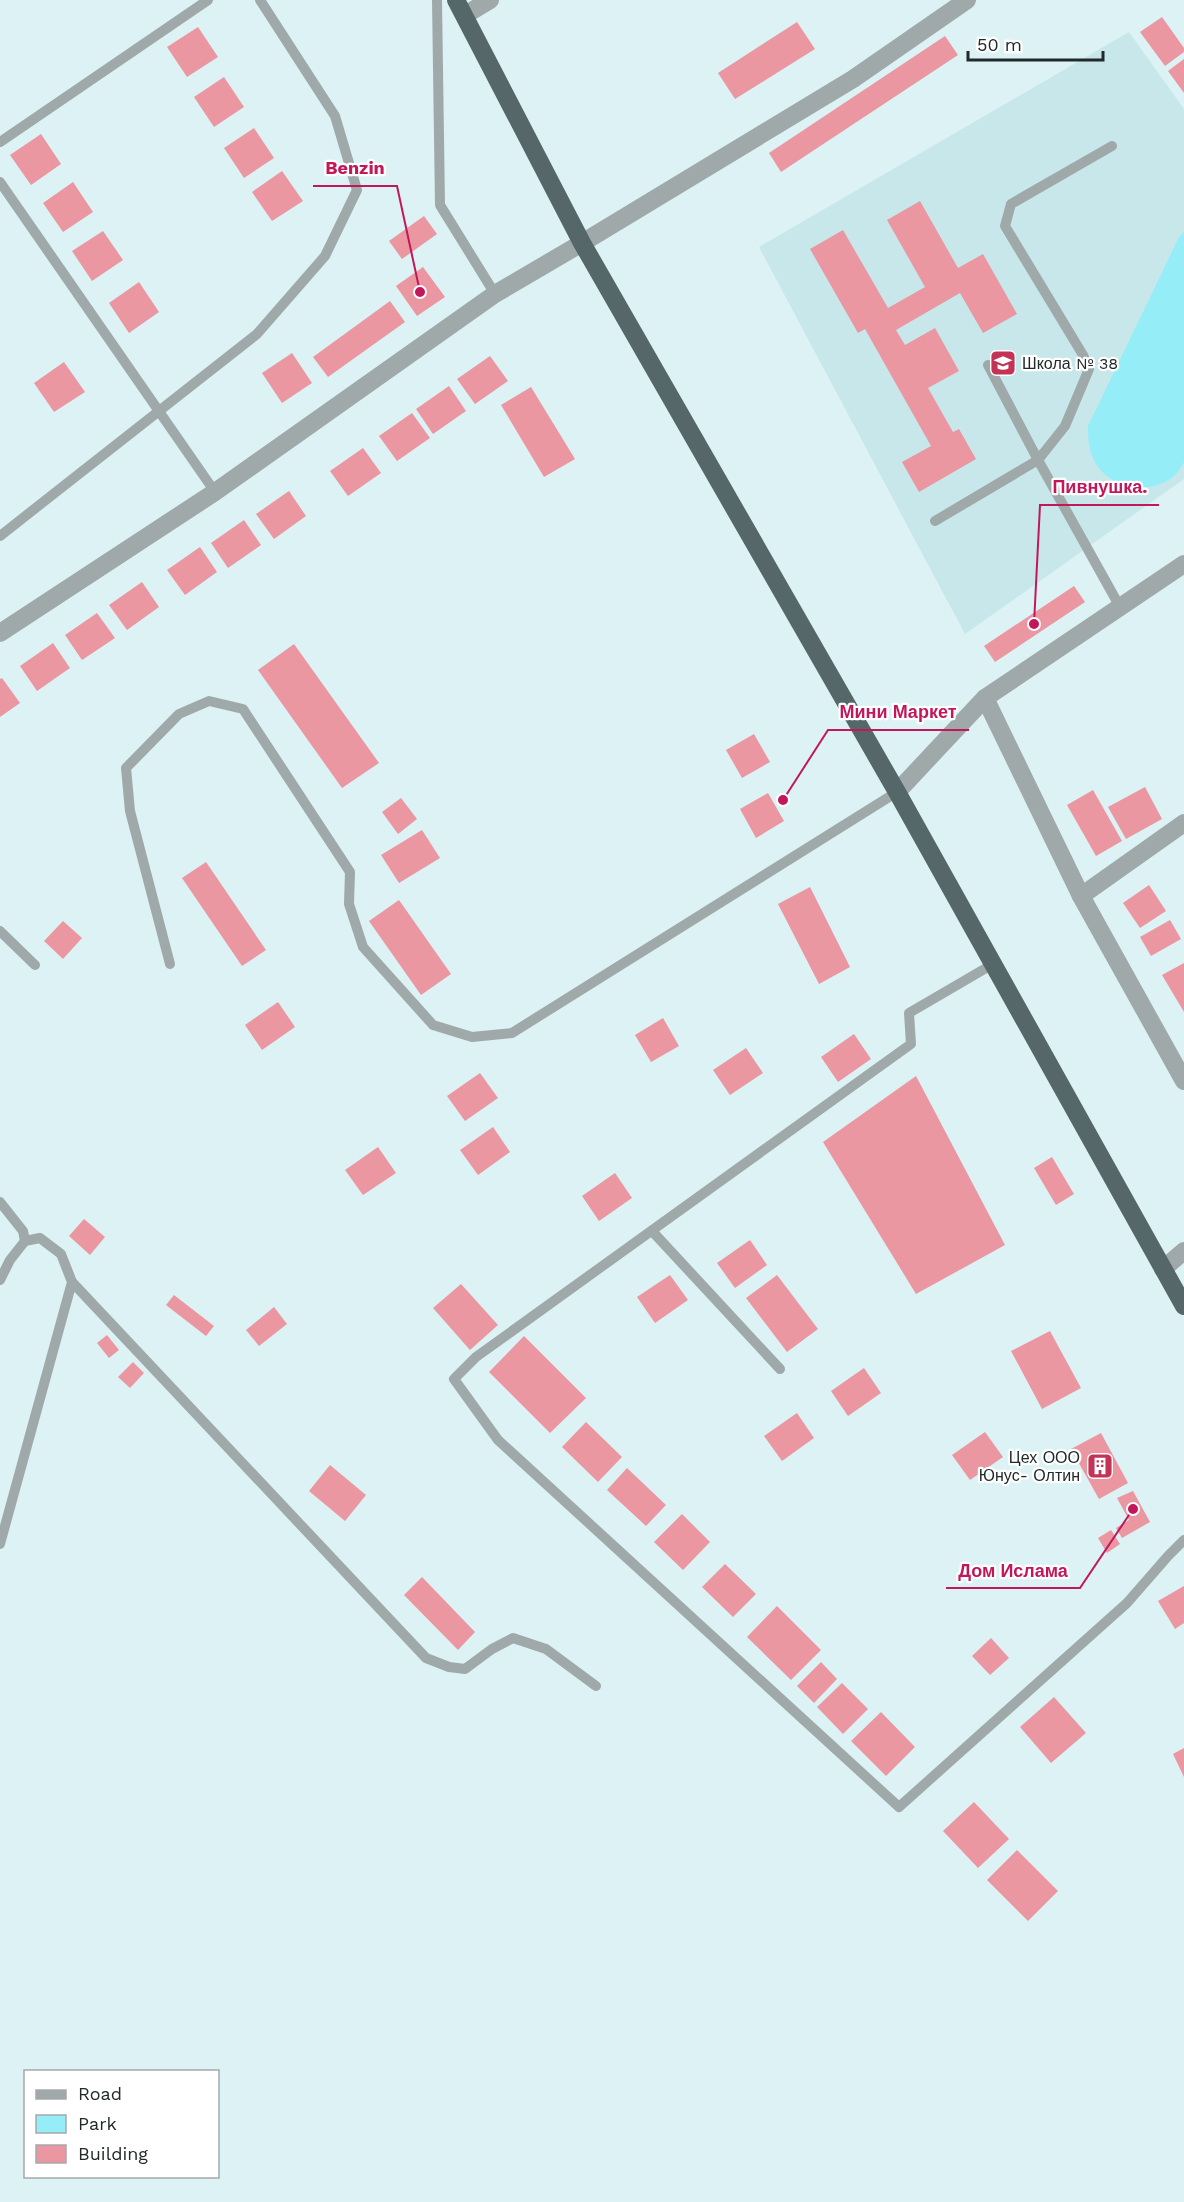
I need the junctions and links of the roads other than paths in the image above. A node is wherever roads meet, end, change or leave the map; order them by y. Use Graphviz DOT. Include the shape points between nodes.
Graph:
graph roads {
  1 [pos="208,0"];
  2 [pos="260,0"];
  3 [pos="436,0"];
  4 [pos="490,0"];
  5 [pos="968,0"];
  6 [pos="460,8"];
  7 [pos="0,142"];
  8 [pos="1112,146"];
  9 [pos="0,182"];
  10 [pos="582,243"];
  11 [pos="495,294"];
  12 [pos="988,365"];
  13 [pos="159,411"];
  14 [pos="1038,460"];
  15 [pos="215,492"];
  16 [pos="935,521"];
  17 [pos="0,536"];
  18 [pos="1184,564"];
  19 [pos="1120,607"];
  20 [pos="0,633"];
  21 [pos="985,698"];
  22 [pos="897,792"];
  23 [pos="1184,823"];
  24 [pos="1081,896"];
  25 [pos="0,931"];
  26 [pos="170,964"];
  27 [pos="993,964"];
  28 [pos="35,965"];
  29 [pos="1184,1082"];
  30 [pos="0,1202"];
  31 [pos="651,1231"];
  32 [pos="25,1241"];
  33 [pos="1184,1251"];
  34 [pos="1163,1269"];
  35 [pos="0,1280"];
  36 [pos="72,1282"];
  37 [pos="1184,1306"];
  38 [pos="780,1369"];
  39 [pos="1184,1540"];
  40 [pos="0,1544"];
  41 [pos="596,1686"];
  1 -- 7 [label="lane"];
  2 -- 13 [label="lane" via="335,116 357,190 325,256 257,334"];
  3 -- 11 [label="lane" via="440,205"];
  4 -- 6 [label="street"];
  5 -- 10 [label="street" via="853,80"];
  6 -- 10 [label="highway"];
  8 -- 14 [label="lane" via="1011,204 1005,226 1089,369 1065,426"];
  9 -- 13 [label="lane"];
  10 -- 11 [label="street"];
  10 -- 22 [label="highway"];
  11 -- 15 [label="street"];
  12 -- 14 [label="lane"];
  13 -- 15 [label="lane"];
  13 -- 17 [label="lane"];
  14 -- 16 [label="lane"];
  14 -- 19 [label="lane"];
  15 -- 20 [label="street"];
  18 -- 19 [label="street"];
  19 -- 21 [label="street"];
  21 -- 22 [label="street"];
  21 -- 24 [label="street"];
  22 -- 26 [label="lane" via="512,1033 472,1037 433,1024 363,947 349,904 350,872 243,709 209,701 178,714 126,768 130,811"];
  22 -- 27 [label="highway"];
  23 -- 24 [label="street"];
  24 -- 29 [label="street"];
  25 -- 28 [label="lane"];
  27 -- 31 [label="lane" via="909,1013 911,1044"];
  27 -- 34 [label="highway"];
  30 -- 32 [label="lane" via="23,1231"];
  31 -- 38 [label="lane"];
  31 -- 39 [label="lane" via="476,1357 454,1379 498,1440 899,1807 1127,1603"];
  32 -- 35 [label="lane"];
  32 -- 36 [label="lane" via="40,1238 62,1254"];
  33 -- 34 [label="street"];
  34 -- 37 [label="highway"];
  36 -- 40 [label="lane"];
  36 -- 41 [label="lane" via="426,1658 465,1669 513,1638 546,1649"];
}
